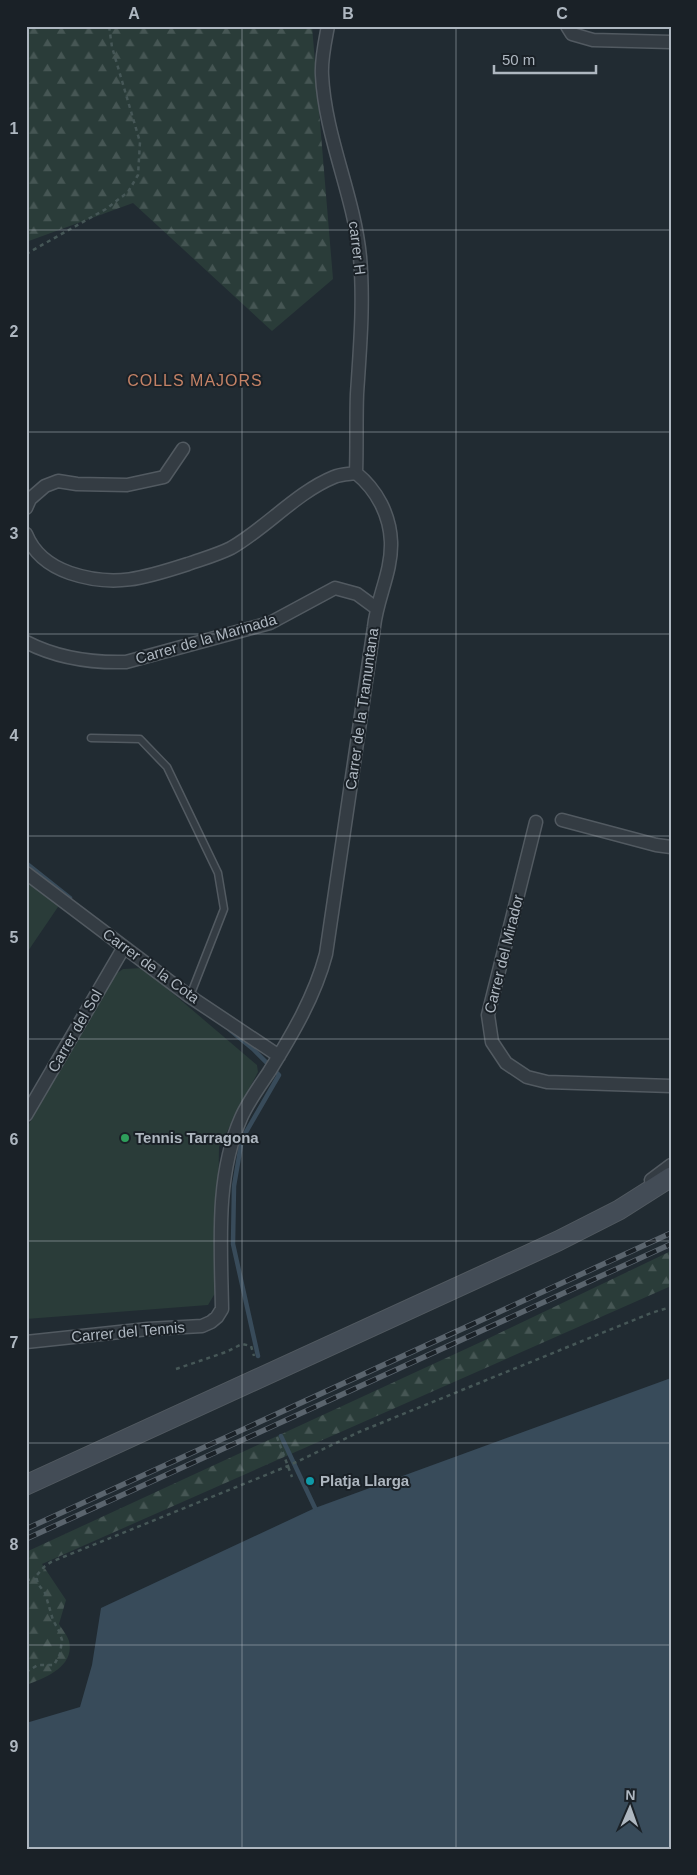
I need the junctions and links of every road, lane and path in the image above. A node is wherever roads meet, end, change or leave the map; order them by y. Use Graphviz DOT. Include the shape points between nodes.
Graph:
graph roads {
  1 [pos="109,26"];
  2 [pos="328,26"];
  3 [pos="567,26"];
  4 [pos="671,42"];
  5 [pos="26,254"];
  6 [pos="183,449"];
  7 [pos="356,474"];
  8 [pos="26,508"];
  9 [pos="26,534"];
  10 [pos="376,608"];
  11 [pos="26,642"];
  12 [pos="91,738"];
  13 [pos="562,820"];
  14 [pos="536,822"];
  15 [pos="671,847"];
  16 [pos="26,873"];
  17 [pos="124,947"];
  18 [pos="190,996"];
  19 [pos="277,1058"];
  20 [pos="671,1086"];
  21 [pos="26,1115"];
  22 [pos="671,1165"];
  23 [pos="671,1177"];
  24 [pos="632,1202"];
  25 [pos="671,1307"];
  26 [pos="222,1308"];
  27 [pos="26,1342"];
  28 [pos="254,1356"];
  29 [pos="176,1369"];
  30 [pos="277,1438"];
  31 [pos="288,1466"];
  32 [pos="292,1477"];
  33 [pos="26,1485"];
  34 [pos="26,1580"];
  35 [pos="37,1580"];
  36 [pos="26,1672"];
  1 -- 5 [label="path" via="112,47 140,142 138,175 128,192 106,209"];
  2 -- 7 [label="street, carrer H" via="323,49 325,101 354,220 360,266 362,303"];
  3 -- 4 [label="street" via="572,34 593,40"];
  6 -- 8 [label="street" via="164,477 127,485 77,484 58,480 30,499"];
  7 -- 9 [label="street" via="335,476 318,485 230,548 156,574 128,580 90,580 59,569 40,556"];
  7 -- 10 [label="street, Carrer de la Tramuntana" via="377,495 389,527 389,571"];
  10 -- 11 [label="street, Carrer de la Marinada" via="358,594 335,588 270,623 126,662 84,661"];
  10 -- 19 [label="street, Carrer de la Tramuntana" via="326,954 314,993"];
  12 -- 18 [label="lane" via="140,739 167,767 218,873 224,909"];
  13 -- 15 [label="street"];
  14 -- 20 [label="street, Carrer del Mirador" via="488,1015 492,1042 506,1063 527,1077 547,1082"];
  16 -- 17 [label="street, Carrer de la Cota"];
  17 -- 18 [label="street, Carrer de la Cota"];
  17 -- 21 [label="street, Carrer del Sol"];
  18 -- 19 [label="street, Carrer de la Cota"];
  19 -- 26 [label="street, Carrer de la Tramuntana" via="242,1115 234,1133 226,1169 222,1203"];
  22 -- 24 [label="street" via="649,1182"];
  23 -- 24 [label="street"];
  24 -- 33 [label="street" via="558,1241"];
  25 -- 31 [label="path" via="359,1432"];
  26 -- 27 [label="street, Carrer del Tennis" via="217,1317 202,1326"];
  28 -- 29 [label="path" via="251,1346 242,1344"];
  30 -- 31 [label="path"];
  31 -- 32 [label="path"];
  31 -- 35 [label="path" via="51,1562 36,1576"];
  34 -- 35 [label="path"];
  35 -- 36 [label="path" via="46,1593 62,1640 54,1665 38,1665"];
}
